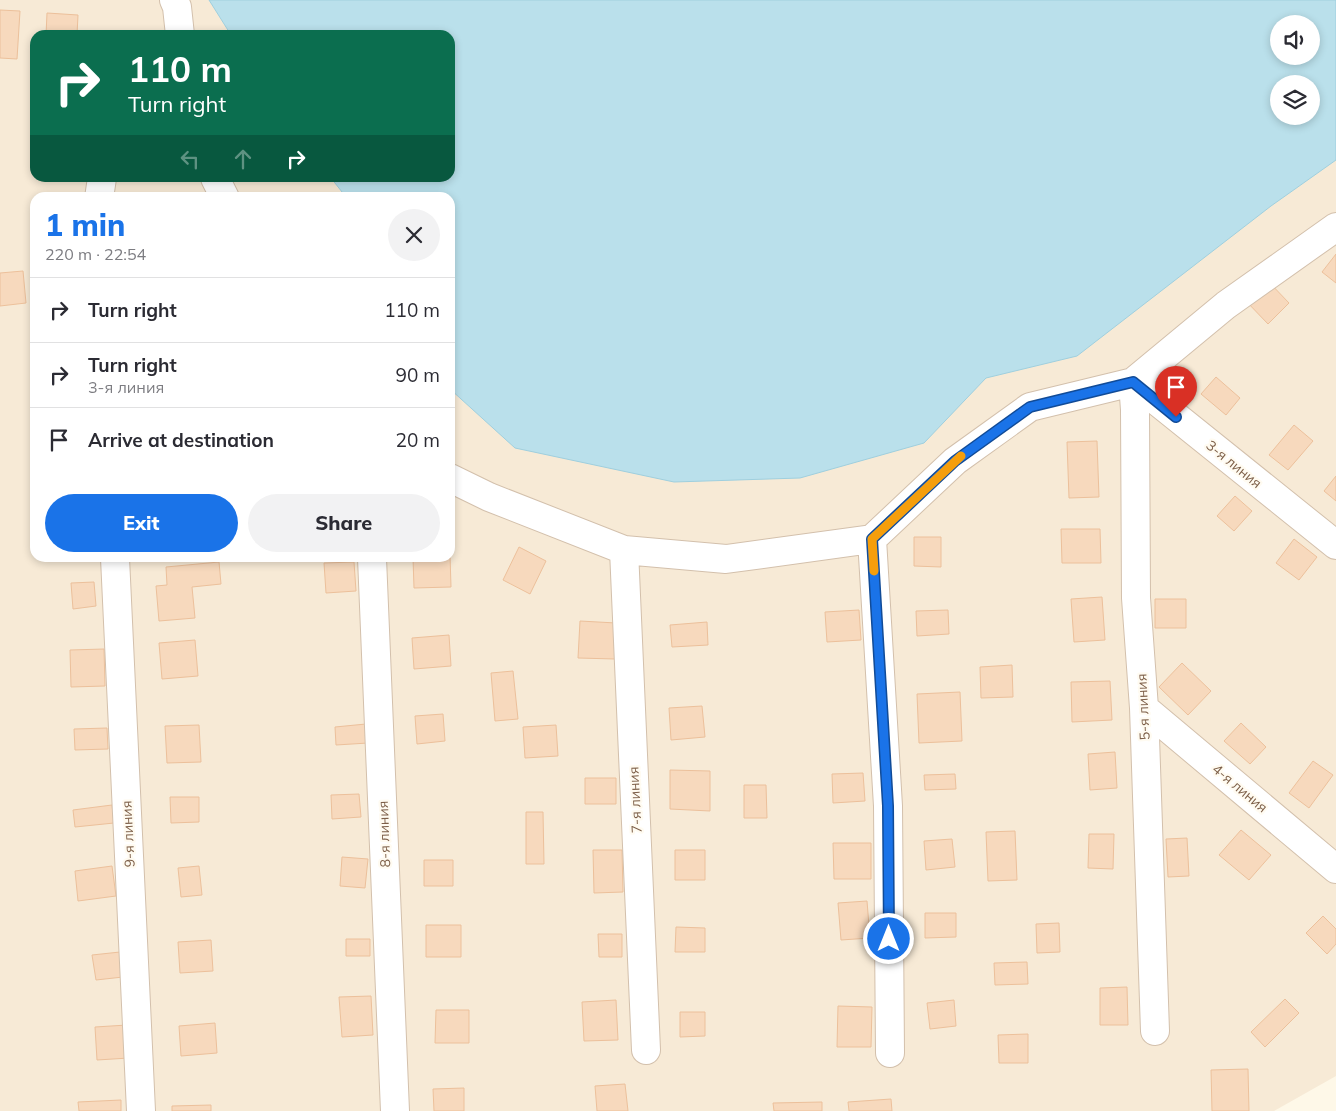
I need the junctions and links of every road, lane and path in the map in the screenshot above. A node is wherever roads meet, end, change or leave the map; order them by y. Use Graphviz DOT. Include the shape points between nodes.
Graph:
graph roads {
  1 [pos="174,0"];
  2 [pos="179,30"];
  3 [pos="1336,227"];
  4 [pos="1133,382"];
  5 [pos="455,480"];
  6 [pos="872,539"];
  7 [pos="1336,545"];
  8 [pos="624,550"];
  9 [pos="116,562"];
  10 [pos="372,562"];
  11 [pos="1144,708"];
  12 [pos="1336,869"];
  13 [pos="1155,1031"];
  14 [pos="646,1050"];
  15 [pos="890,1053"];
  16 [pos="141,1111"];
  17 [pos="395,1111"];
  1 -- 2 [label="street"];
  3 -- 4 [label="street" via="1226,305"];
  4 -- 6 [label="street" via="1030,407 955,461"];
  4 -- 7 [label="street, 3-я линия"];
  4 -- 11 [label="street, 5-я линия" via="1136,598"];
  5 -- 8 [label="street"];
  6 -- 8 [label="street" via="726,559"];
  6 -- 15 [label="street" via="888,806"];
  8 -- 14 [label="street, 7-я линия"];
  9 -- 16 [label="street, 9-я линия"];
  10 -- 17 [label="street, 8-я линия"];
  11 -- 12 [label="street, 4-я линия"];
  11 -- 13 [label="street, 5-я линия"];
}
